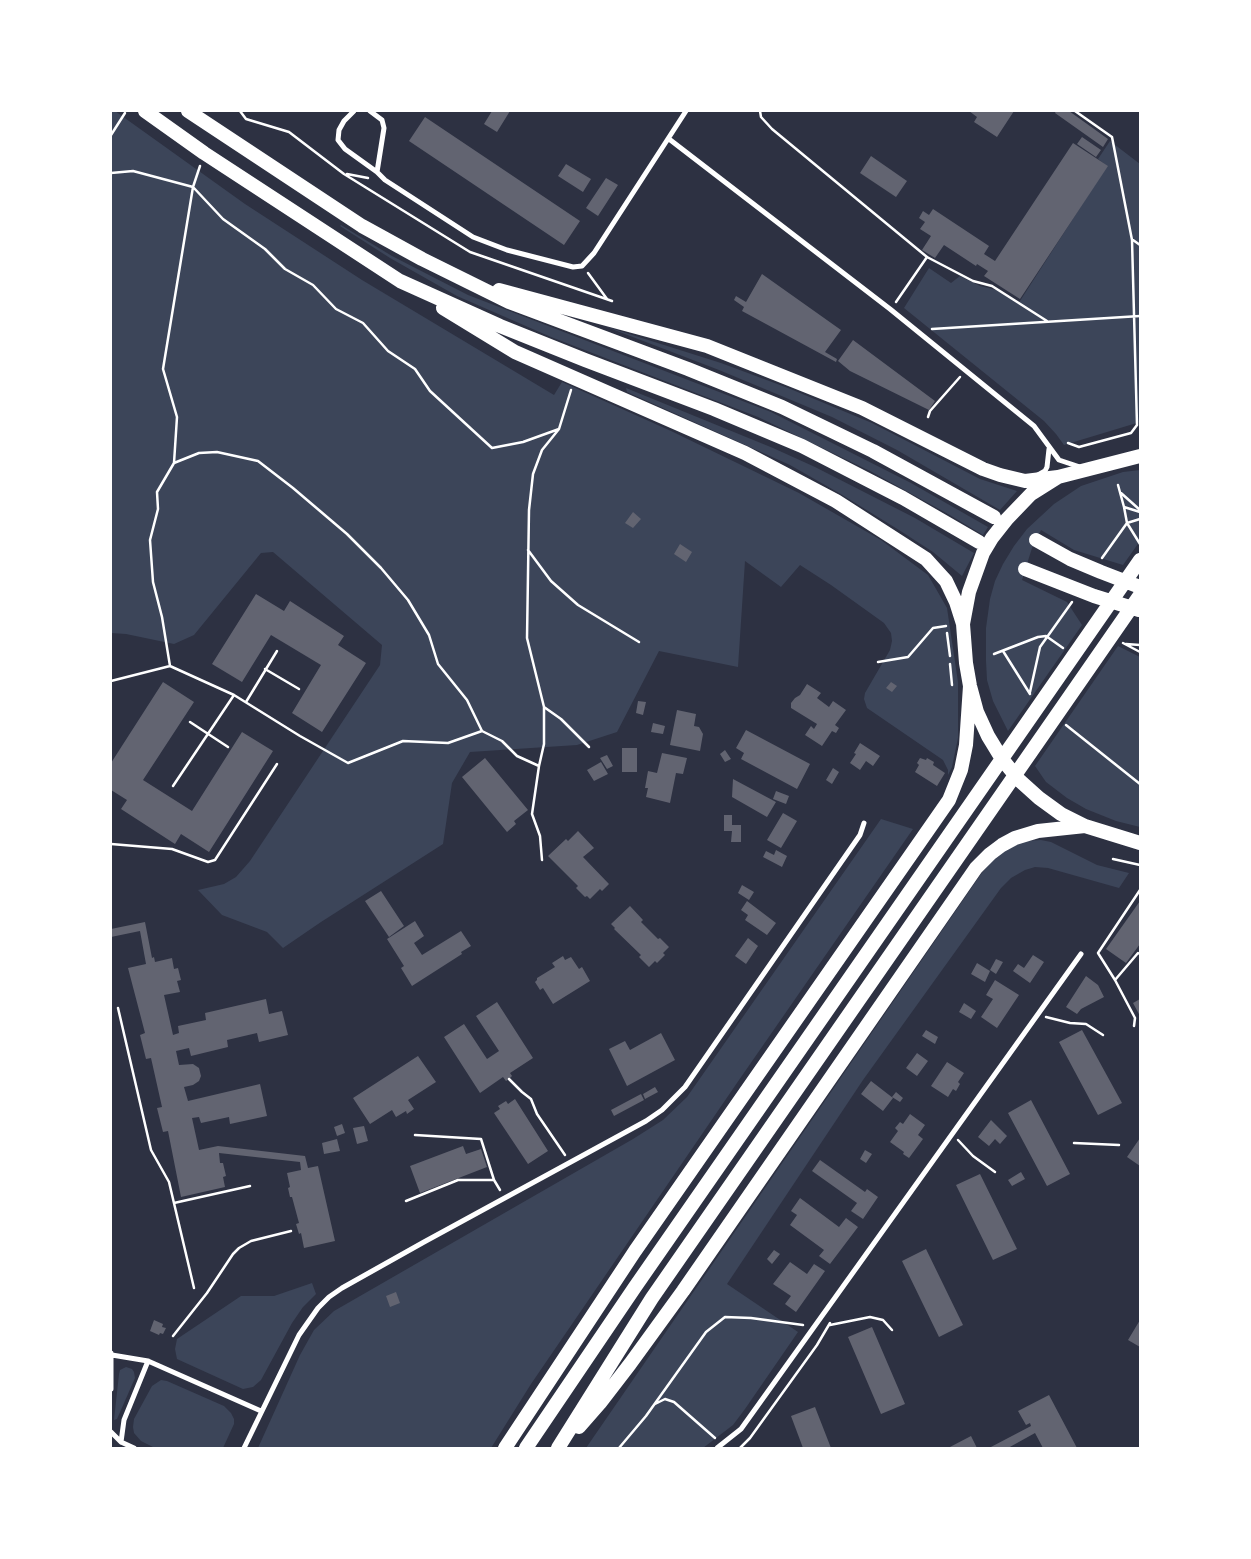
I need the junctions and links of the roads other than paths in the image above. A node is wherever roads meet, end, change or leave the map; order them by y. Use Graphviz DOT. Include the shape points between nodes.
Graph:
graph roads {
  1 [pos="145,111"];
  2 [pos="188,111"];
  3 [pos="354,111"];
  4 [pos="370,111"];
  5 [pos="686,111"];
  6 [pos="669,138"];
  7 [pos="377,172"];
  8 [pos="400,282"];
  9 [pos="477,285"];
  10 [pos="1049,448"];
  11 [pos="1140,456"];
  12 [pos="1089,468"];
  13 [pos="1058,477"];
  14 [pos="1019,480"];
  15 [pos="994,517"];
  16 [pos="1036,540"];
  17 [pos="979,542"];
  18 [pos="1140,560"];
  19 [pos="1025,569"];
  20 [pos="1140,587"];
  21 [pos="1140,595"];
  22 [pos="1140,610"];
  23 [pos="963,624"];
  24 [pos="970,686"];
  25 [pos="864,823"];
  26 [pos="1085,826"];
  27 [pos="1140,843"];
  28 [pos="1081,954"];
  29 [pos="111,1354"];
  30 [pos="148,1361"];
  31 [pos="111,1389"];
  32 [pos="262,1411"];
  33 [pos="111,1432"];
  34 [pos="121,1442"];
  35 [pos="720,1446"];
  36 [pos="134,1448"];
  37 [pos="244,1448"];
  38 [pos="505,1448"];
  39 [pos="526,1448"];
  40 [pos="559,1448"];
  1 -- 8 [label="highway"];
  2 -- 9 [label="highway" via="362,226"];
  3 -- 7 [label="street" via="341,126 338,140"];
  4 -- 7 [label="street" via="382,120 384,128"];
  5 -- 6 [label="street"];
  6 -- 7 [label="street" via="594,253 582,266 573,267 507,250 473,237"];
  6 -- 10 [label="street" via="1034,426"];
  8 -- 17 [label="highway" via="551,347 757,426 856,473"];
  8 -- 23 [label="highway" via="515,352 737,450 836,501 926,559 946,581"];
  9 -- 14 [label="highway" via="707,346 862,408 983,469"];
  9 -- 15 [label="highway" via="509,302 782,407 873,451"];
  10 -- 12 [label="street" via="1059,460"];
  10 -- 14 [label="street" via="1049,463 1045,471"];
  11 -- 12 [label="highway"];
  12 -- 13 [label="highway"];
  13 -- 14 [label="highway"];
  13 -- 23 [label="highway" via="1031,494 992,538 977,567"];
  16 -- 20 [label="highway" via="1078,562"];
  18 -- 39 [label="highway"];
  19 -- 22 [label="highway"];
  21 -- 40 [label="highway" via="652,1298"];
  23 -- 24 [label="highway"];
  24 -- 26 [label="highway" via="988,736 1019,780 1061,814"];
  24 -- 38 [label="highway" via="966,745 961,770 949,800 641,1242"];
  25 -- 32 [label="street" via="860,835 684,1088 662,1110 329,1297 299,1335"];
  26 -- 27 [label="highway"];
  26 -- 40 [label="highway" via="1038,831 1015,838 1002,844 976,868 683,1291 600,1403"];
  28 -- 35 [label="street" via="741,1429"];
  29 -- 30 [label="street"];
  29 -- 31 [label="street"];
  30 -- 32 [label="street"];
  30 -- 34 [label="street" via="124,1420"];
  32 -- 37 [label="street"];
  33 -- 34 [label="street"];
  34 -- 36 [label="street"];
}
